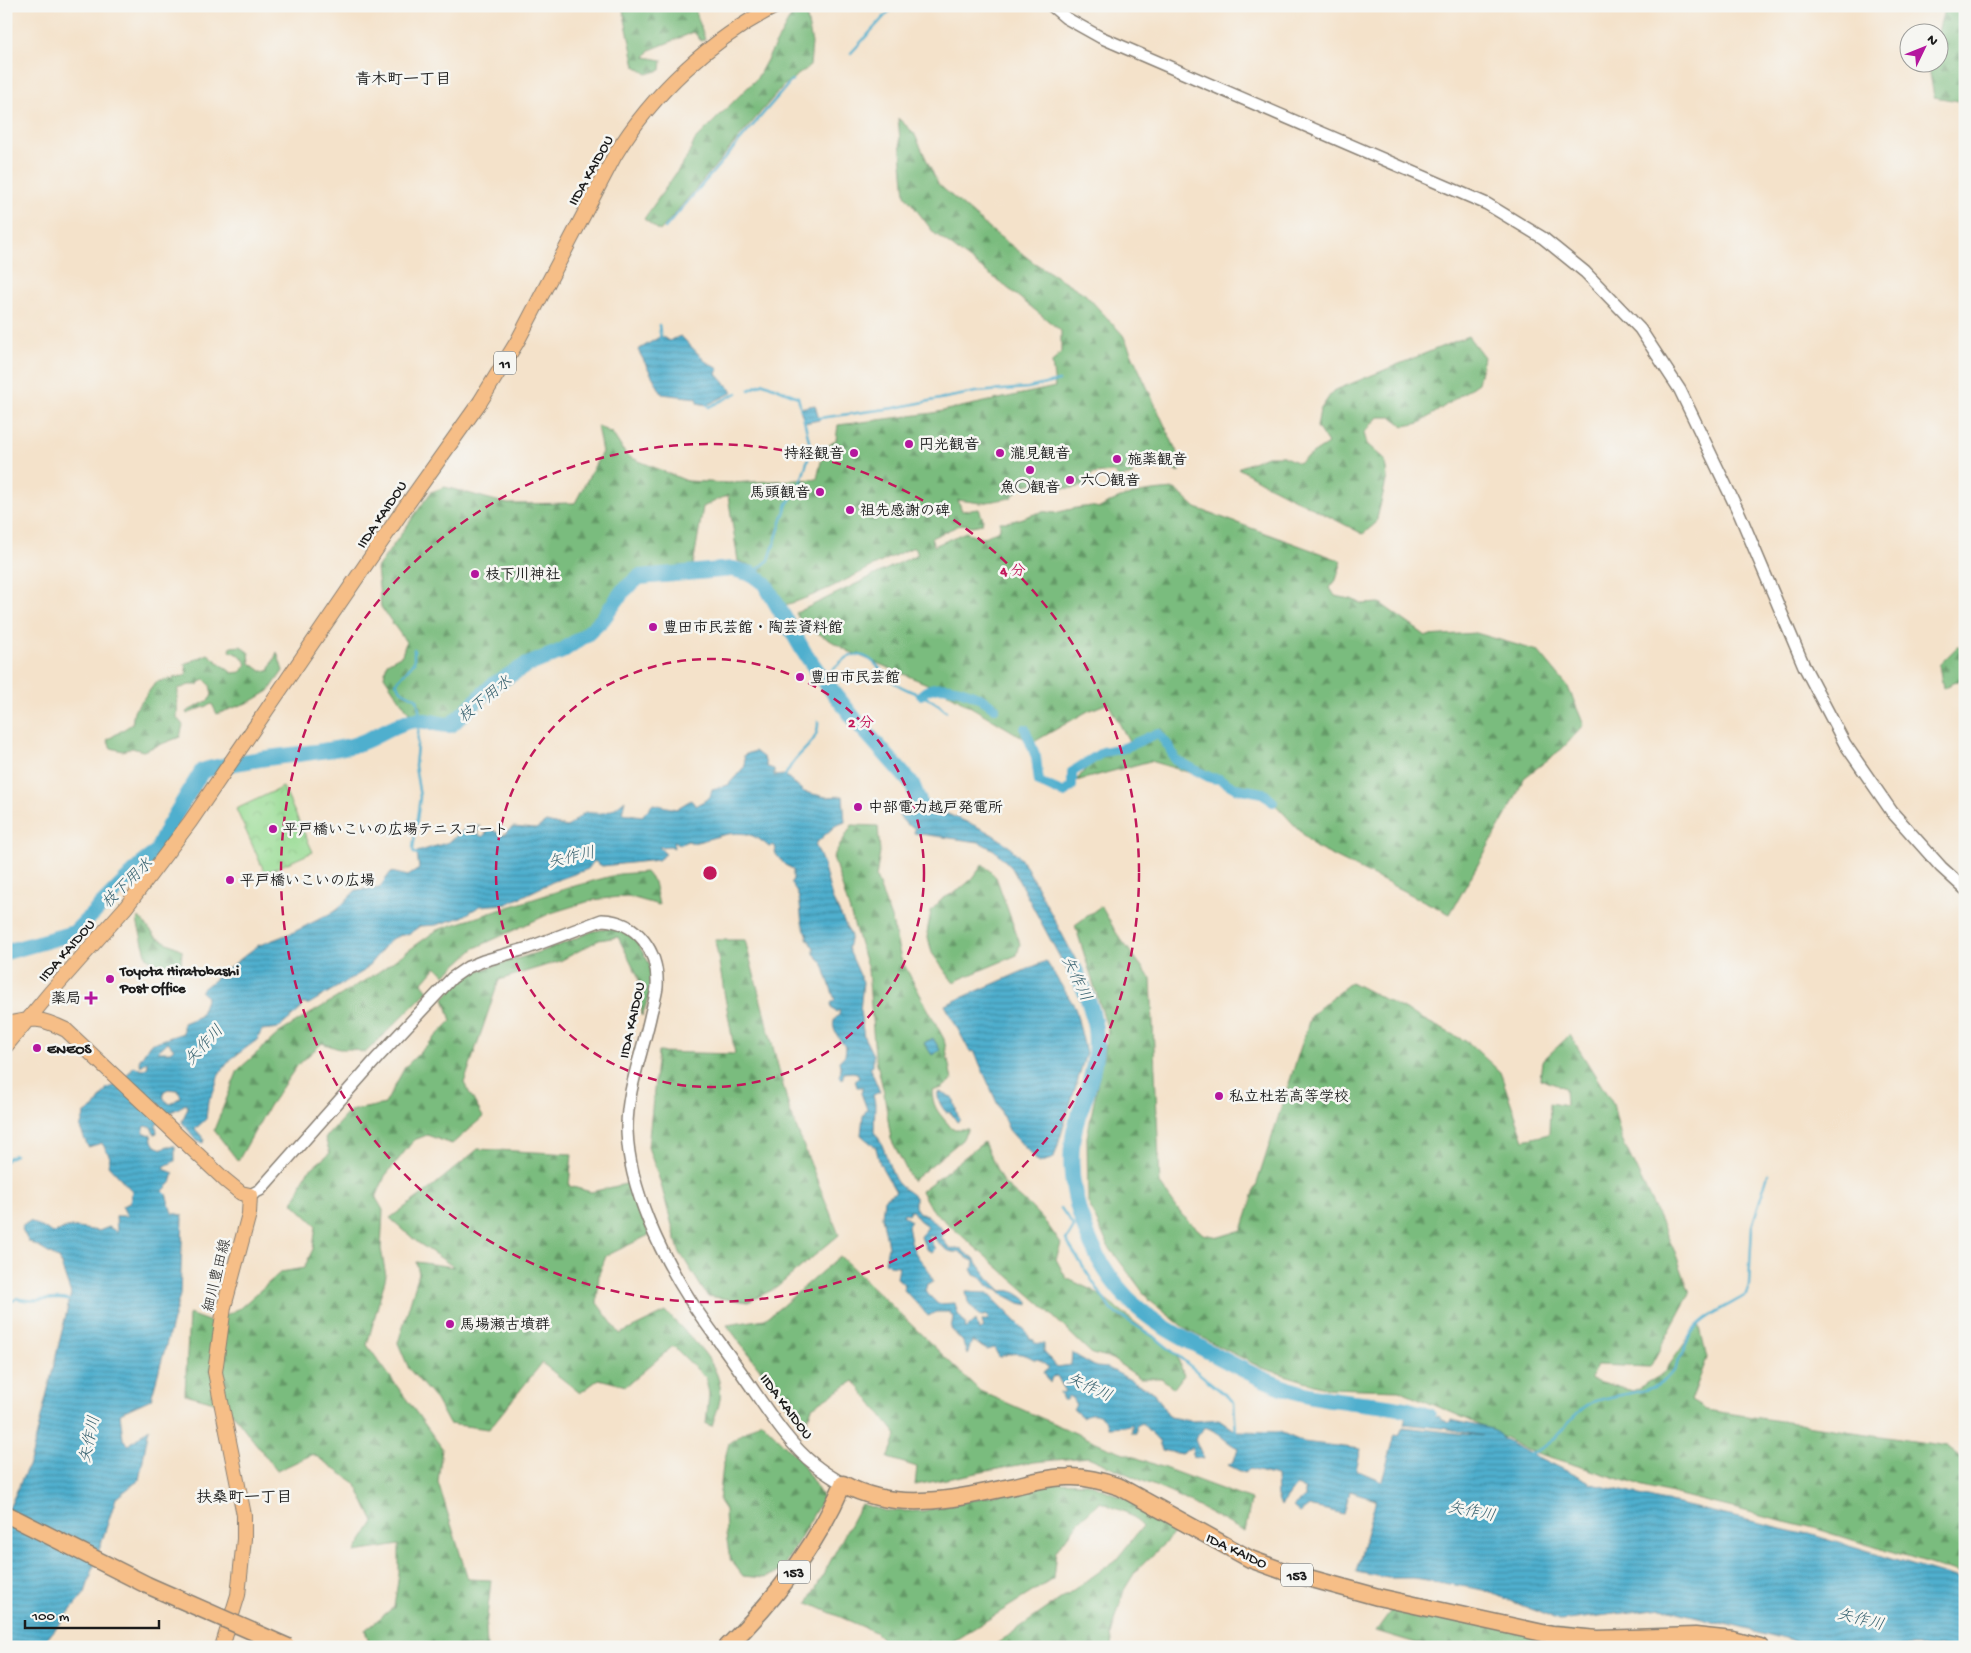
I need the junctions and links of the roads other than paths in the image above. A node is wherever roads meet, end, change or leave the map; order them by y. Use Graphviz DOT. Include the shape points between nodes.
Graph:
graph roads {
  1 [pos="776,6"];
  2 [pos="1052,6"];
  3 [pos="1965,889"];
  4 [pos="29,1019"];
  5 [pos="6,1024"];
  6 [pos="6,1046"];
  7 [pos="250,1195"];
  8 [pos="847,1486"];
  9 [pos="6,1514"];
  10 [pos="222,1647"];
  11 [pos="288,1647"];
  12 [pos="727,1647"];
  13 [pos="741,1647"];
  14 [pos="1760,1647"];
  1 -- 4 [label="main road, IIDA KAIDOU / 11" via="748,22 688,68 632,128 499,374 190,822 134,897"];
  2 -- 3 [label="street" via="1066,18 1100,36 1487,204 1542,238 1585,272 1640,329 1680,390 1740,515 1804,666 1845,744 1892,812"];
  4 -- 5 [label="main road"];
  4 -- 6 [label="main road, IIDA KAIDOU / 11"];
  4 -- 7 [label="main road" via="47,1020 66,1030 224,1180"];
  7 -- 8 [label="street, IIDA KAIDOU" via="260,1190 452,978 483,961 602,920 613,920 630,927 651,953 657,988 631,1093 627,1130 638,1191 667,1261 692,1303 792,1442 814,1465"];
  7 -- 10 [label="main road, 細川豊田線" via="250,1214 224,1308 215,1372 244,1515 238,1594"];
  8 -- 12 [label="highway, 153" via="775,1596"];
  8 -- 13 [label="highway, 153" via="832,1526 801,1576"];
  8 -- 14 [label="highway, IDA KAIDO / 153" via="898,1501 920,1502 1042,1480 1086,1478 1120,1487 1250,1559 1378,1597 1552,1635 1598,1639 1695,1636"];
  9 -- 11 [label="highway, bridge" via="147,1585"];
}
